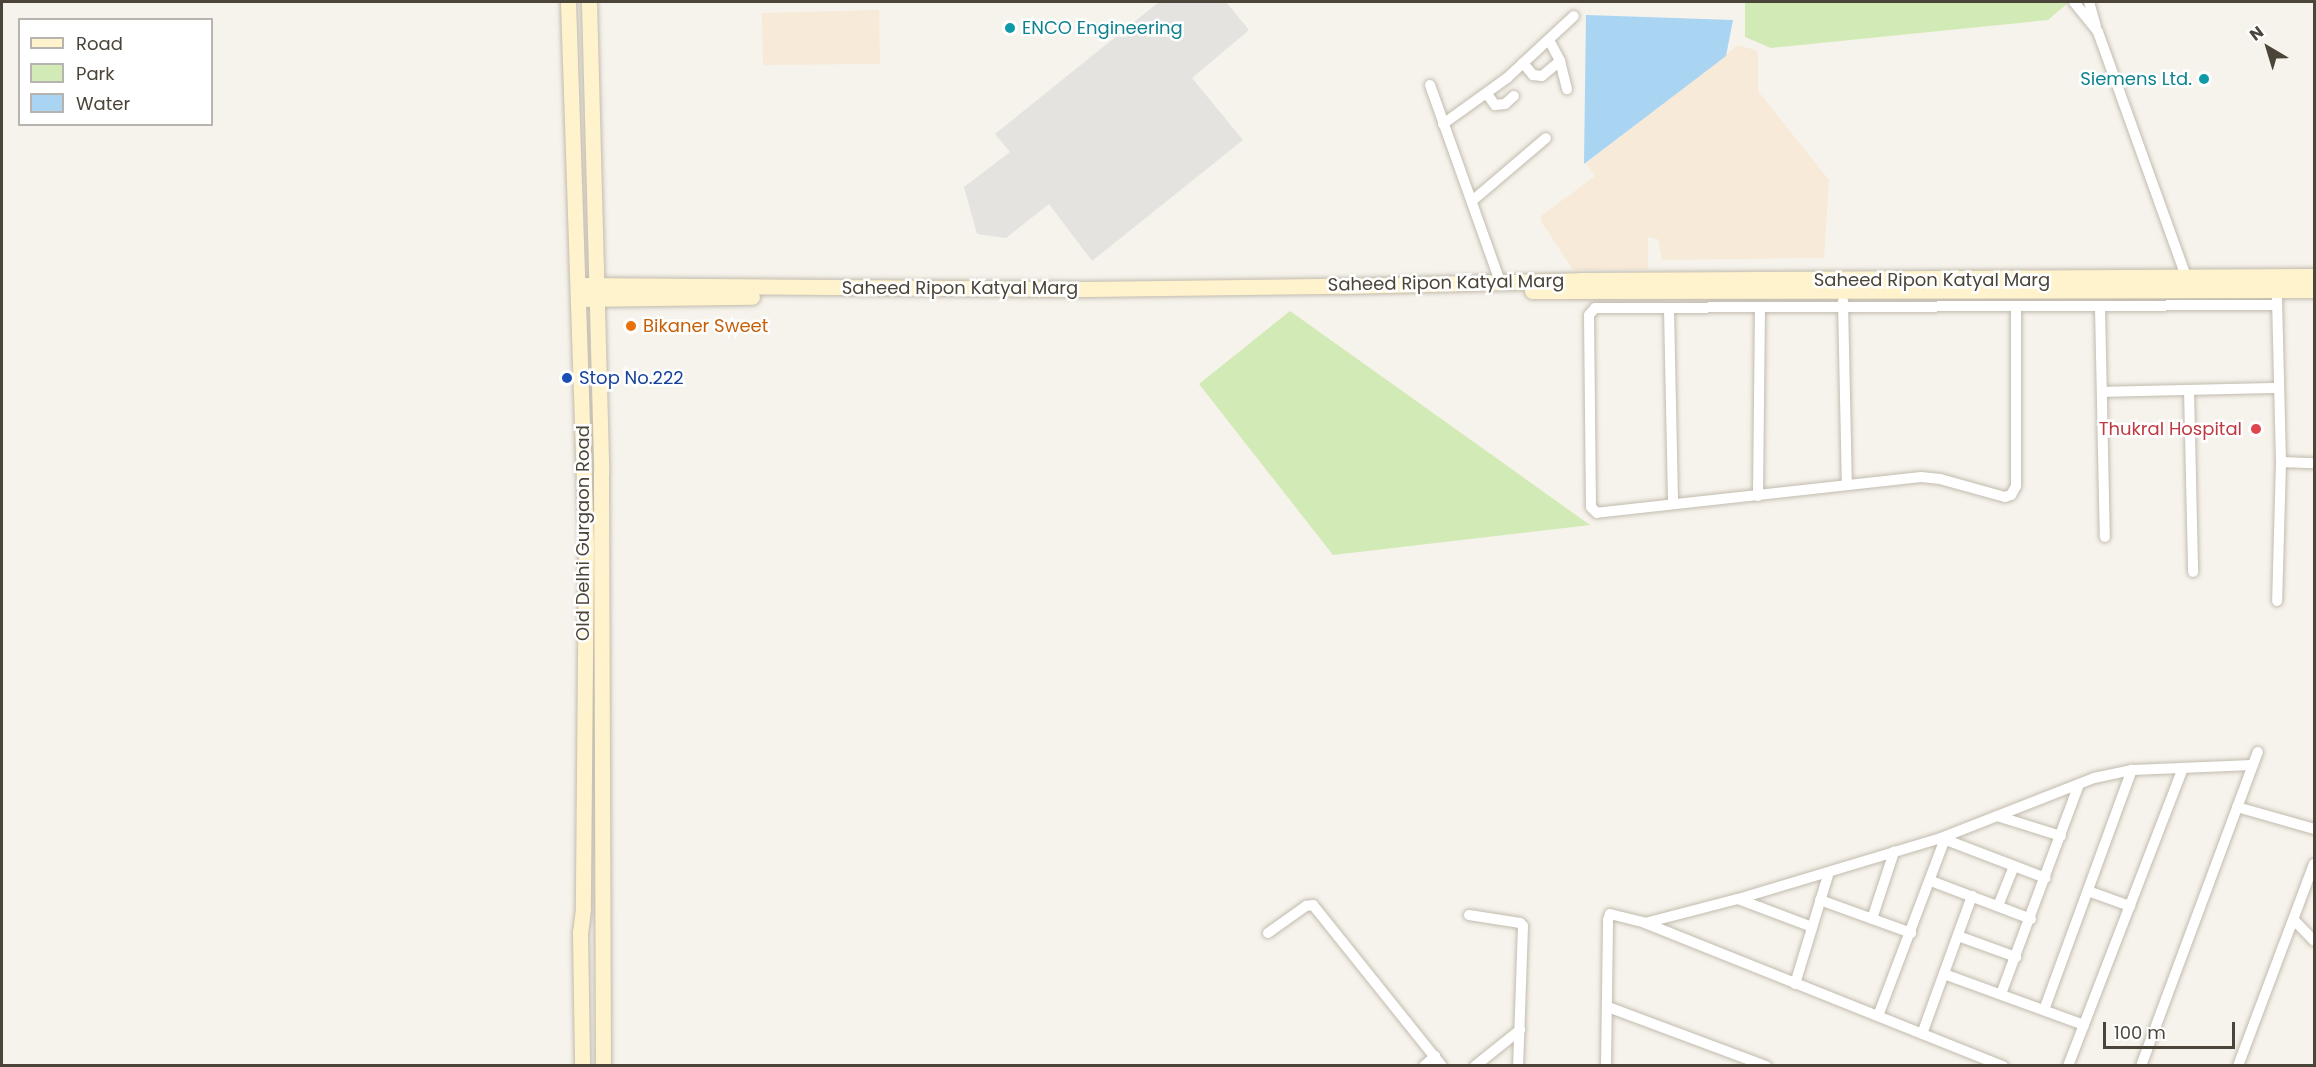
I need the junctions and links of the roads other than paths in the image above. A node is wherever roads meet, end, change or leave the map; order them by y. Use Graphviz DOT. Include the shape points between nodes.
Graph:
graph roads {
  1 [pos="568,2"];
  2 [pos="589,2"];
  3 [pos="2074,2"];
  4 [pos="2089,2"];
  5 [pos="1574,16"];
  6 [pos="2098,32"];
  7 [pos="1549,40"];
  8 [pos="1560,61"];
  9 [pos="1523,63"];
  10 [pos="1430,85"];
  11 [pos="1567,89"];
  12 [pos="1487,94"];
  13 [pos="1514,96"];
  14 [pos="1443,124"];
  15 [pos="1546,138"];
  16 [pos="1472,201"];
  17 [pos="2314,276"];
  18 [pos="1500,282"];
  19 [pos="2189,285"];
  20 [pos="1584,286"];
  21 [pos="2314,290"];
  22 [pos="1265,291"];
  23 [pos="2277,291"];
  24 [pos="578,292"];
  25 [pos="596,292"];
  26 [pos="1843,292"];
  27 [pos="1760,307"];
  28 [pos="2016,307"];
  29 [pos="2100,307"];
  30 [pos="1844,308"];
  31 [pos="1669,309"];
  32 [pos="2279,388"];
  33 [pos="2189,390"];
  34 [pos="2102,392"];
  35 [pos="2281,462"];
  36 [pos="2314,463"];
  37 [pos="1847,485"];
  38 [pos="1758,496"];
  39 [pos="1673,504"];
  40 [pos="2105,537"];
  41 [pos="2193,572"];
  42 [pos="2277,601"];
  43 [pos="2258,752"];
  44 [pos="2253,765"];
  45 [pos="2182,768"];
  46 [pos="2132,770"];
  47 [pos="2079,784"];
  48 [pos="2237,807"];
  49 [pos="1997,816"];
  50 [pos="2314,829"];
  51 [pos="2061,836"];
  52 [pos="1943,838"];
  53 [pos="1894,852"];
  54 [pos="2314,864"];
  55 [pos="2014,866"];
  56 [pos="1829,872"];
  57 [pos="2046,878"];
  58 [pos="1931,881"];
  59 [pos="2088,891"];
  60 [pos="1972,896"];
  61 [pos="1738,899"];
  62 [pos="1820,900"];
  63 [pos="1998,906"];
  64 [pos="2130,906"];
  65 [pos="1469,915"];
  66 [pos="1872,919"];
  67 [pos="2031,919"];
  68 [pos="2294,920"];
  69 [pos="1645,923"];
  70 [pos="1812,927"];
  71 [pos="1268,933"];
  72 [pos="1911,933"];
  73 [pos="1958,936"];
  74 [pos="2314,941"];
  75 [pos="2016,957"];
  76 [pos="1944,974"];
  77 [pos="1795,984"];
  78 [pos="2001,994"];
  79 [pos="1608,1007"];
  80 [pos="2044,1010"];
  81 [pos="1878,1016"];
  82 [pos="2084,1025"];
  83 [pos="1520,1030"];
  84 [pos="1922,1034"];
  85 [pos="1438,1061"];
  86 [pos="582,1065"];
  87 [pos="603,1065"];
  88 [pos="1424,1065"];
  89 [pos="1475,1065"];
  90 [pos="1518,1065"];
  91 [pos="1606,1065"];
  92 [pos="1766,1065"];
  93 [pos="2003,1065"];
  94 [pos="2068,1065"];
  95 [pos="2141,1065"];
  96 [pos="2238,1065"];
  1 -- 24 [label="street, Old Delhi Gurgaon Road"];
  2 -- 25 [label="street, Old Delhi Gurgaon Road"];
  3 -- 6 [label="street"];
  4 -- 6 [label="street"];
  5 -- 7 [label="street"];
  6 -- 19 [label="street"];
  7 -- 8 [label="street"];
  7 -- 9 [label="street"];
  8 -- 9 [label="street" via="1542,76 1533,75"];
  8 -- 11 [label="street"];
  9 -- 12 [label="street"];
  10 -- 14 [label="street"];
  12 -- 13 [label="street" via="1495,105 1505,104"];
  12 -- 14 [label="street"];
  14 -- 16 [label="street"];
  15 -- 16 [label="street"];
  16 -- 18 [label="street"];
  17 -- 23 [label="street, Saheed Ripon Katyal Marg"];
  18 -- 20 [label="street, Saheed Ripon Katyal Marg"];
  18 -- 22 [label="street, Saheed Ripon Katyal Marg"];
  19 -- 20 [label="street, Saheed Ripon Katyal Marg"];
  19 -- 23 [label="street, Saheed Ripon Katyal Marg"];
  19 -- 26 [label="street, Saheed Ripon Katyal Marg"];
  20 -- 22 [label="street, Saheed Ripon Katyal Marg"];
  20 -- 26 [label="street, Saheed Ripon Katyal Marg"];
  21 -- 23 [label="street, Saheed Ripon Katyal Marg"];
  22 -- 25 [label="street, Saheed Ripon Katyal Marg"];
  23 -- 29 [label="street"];
  23 -- 32 [label="street"];
  24 -- 25 [label="street, Saheed Ripon Katyal Marg"];
  24 -- 86 [label="street, Old Delhi Gurgaon Road" via="586,545 580,932"];
  25 -- 87 [label="street, Old Delhi Gurgaon Road" via="603,684"];
  26 -- 30 [label="street"];
  27 -- 30 [label="street"];
  27 -- 31 [label="street"];
  27 -- 38 [label="street"];
  28 -- 29 [label="street"];
  28 -- 30 [label="street"];
  28 -- 37 [label="street" via="2016,486 2011,495 2005,497 1930,477"];
  29 -- 34 [label="street"];
  30 -- 37 [label="street"];
  31 -- 39 [label="street"];
  31 -- 39 [label="street" via="1590,310 1590,503 1597,513"];
  32 -- 33 [label="street"];
  32 -- 35 [label="street"];
  33 -- 34 [label="street"];
  33 -- 41 [label="street"];
  34 -- 40 [label="street"];
  35 -- 36 [label="street"];
  35 -- 42 [label="street"];
  37 -- 38 [label="street"];
  38 -- 39 [label="street"];
  43 -- 44 [label="street"];
  44 -- 45 [label="street"];
  44 -- 48 [label="street"];
  45 -- 46 [label="street"];
  45 -- 64 [label="street"];
  46 -- 47 [label="street"];
  46 -- 59 [label="street"];
  47 -- 49 [label="street"];
  47 -- 51 [label="street"];
  48 -- 50 [label="street"];
  48 -- 95 [label="street"];
  49 -- 51 [label="street"];
  49 -- 52 [label="street"];
  51 -- 57 [label="street"];
  52 -- 53 [label="street"];
  52 -- 55 [label="street"];
  52 -- 58 [label="street"];
  53 -- 56 [label="street"];
  53 -- 66 [label="street"];
  54 -- 68 [label="street"];
  55 -- 57 [label="street"];
  55 -- 63 [label="street"];
  56 -- 61 [label="street"];
  56 -- 62 [label="street"];
  57 -- 67 [label="street"];
  58 -- 60 [label="street"];
  58 -- 72 [label="street"];
  59 -- 64 [label="street"];
  59 -- 80 [label="street"];
  60 -- 63 [label="street"];
  60 -- 73 [label="street"];
  61 -- 69 [label="street"];
  61 -- 70 [label="street"];
  62 -- 66 [label="street"];
  62 -- 70 [label="street"];
  63 -- 67 [label="street"];
  64 -- 82 [label="street"];
  65 -- 83 [label="street" via="1523,926"];
  66 -- 72 [label="street"];
  67 -- 75 [label="street"];
  68 -- 74 [label="street"];
  68 -- 96 [label="street"];
  69 -- 77 [label="street"];
  69 -- 79 [label="street" via="1614,913 1608,917"];
  70 -- 77 [label="street"];
  71 -- 85 [label="street" via="1313,905"];
  72 -- 81 [label="street"];
  73 -- 75 [label="street"];
  73 -- 76 [label="street"];
  75 -- 78 [label="street"];
  76 -- 78 [label="street"];
  76 -- 84 [label="street"];
  77 -- 81 [label="street"];
  78 -- 80 [label="street"];
  79 -- 91 [label="street"];
  79 -- 92 [label="street"];
  80 -- 82 [label="street"];
  81 -- 84 [label="street"];
  82 -- 94 [label="street"];
  83 -- 89 [label="street"];
  83 -- 90 [label="street"];
  84 -- 93 [label="street"];
  85 -- 88 [label="street"];
}
